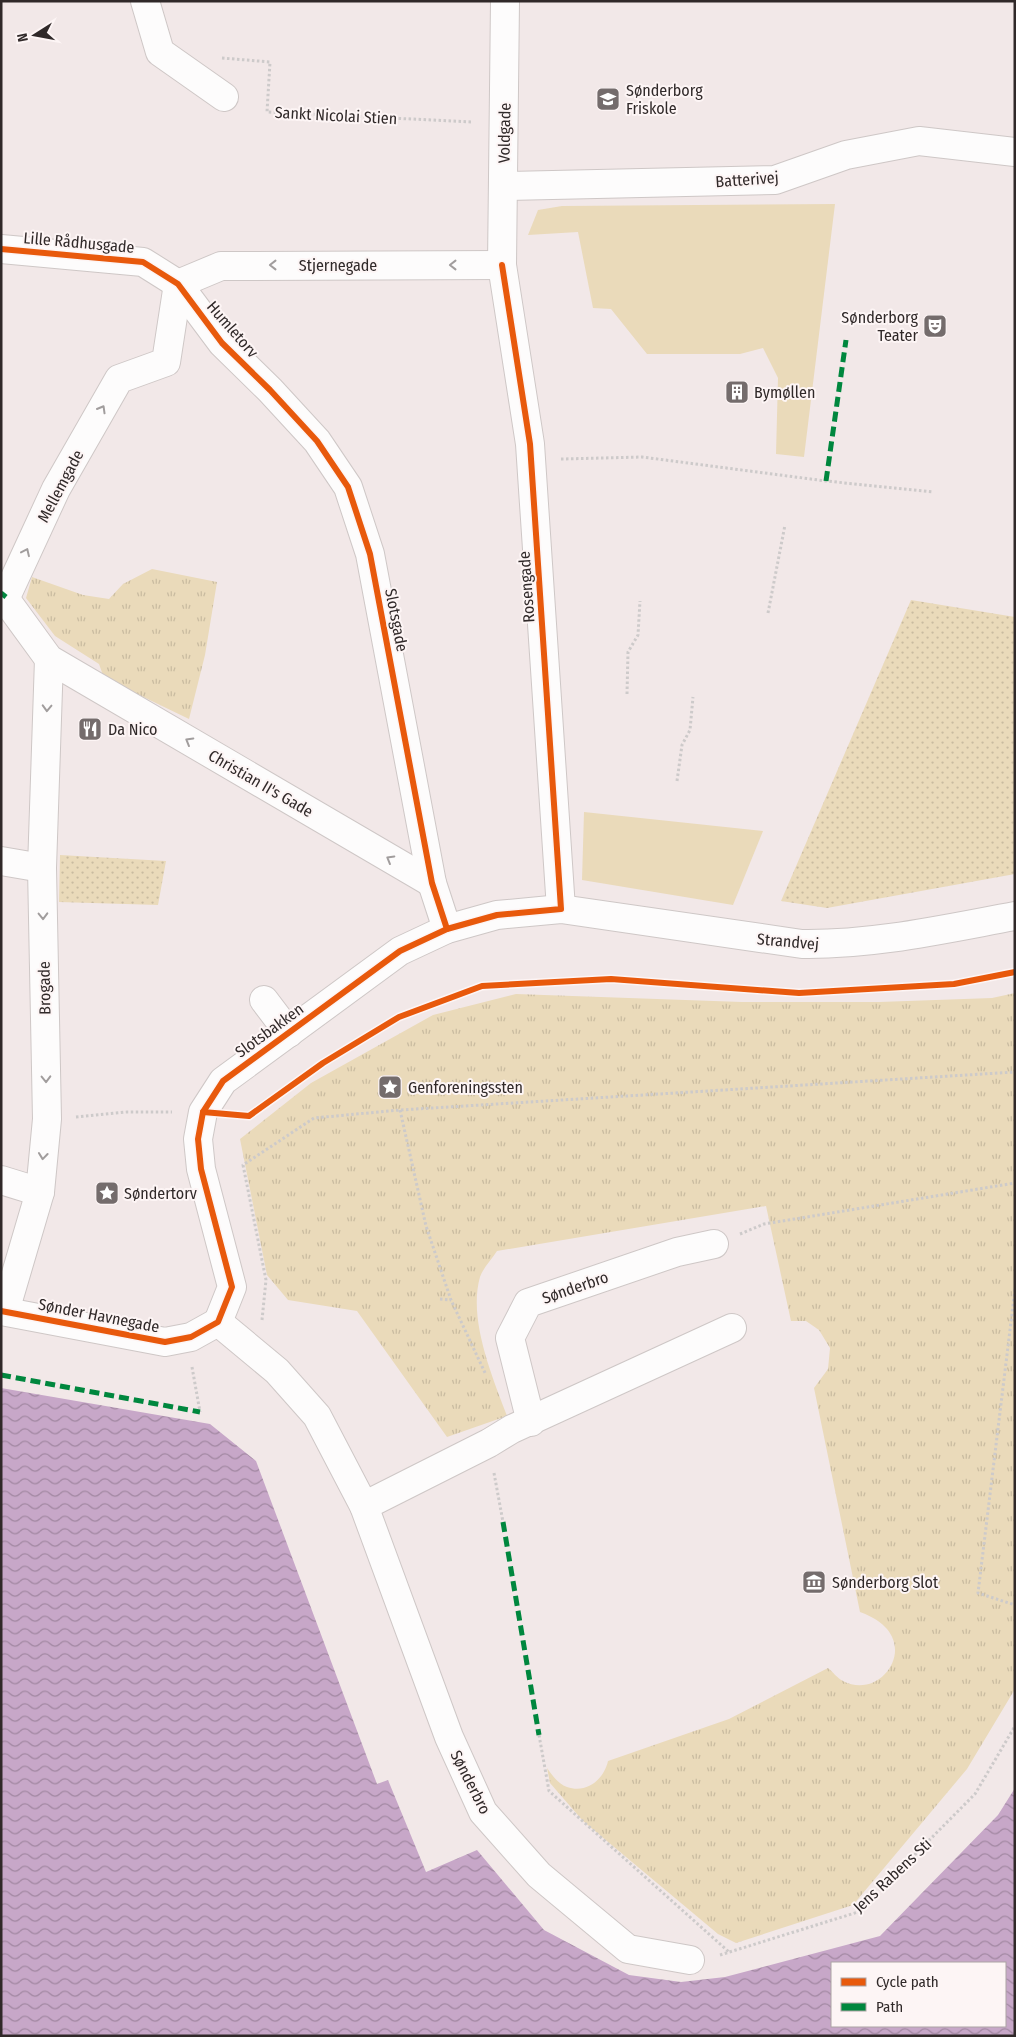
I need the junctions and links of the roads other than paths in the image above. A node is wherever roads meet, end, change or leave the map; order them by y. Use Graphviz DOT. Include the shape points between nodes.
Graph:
graph roads {
  1 [pos="145,1"];
  2 [pos="505,1"];
  3 [pos="224,97"];
  4 [pos="1015,152"];
  5 [pos="503,186"];
  6 [pos="1,249"];
  7 [pos="502,265"];
  8 [pos="178,284"];
  9 [pos="270,390"];
  10 [pos="4,595"];
  11 [pos="49,659"];
  12 [pos="1,861"];
  13 [pos="42,868"];
  14 [pos="432,883"];
  15 [pos="561,909"];
  16 [pos="1015,916"];
  17 [pos="448,929"];
  18 [pos="264,1000"];
  19 [pos="289,1033"];
  20 [pos="1,1180"];
  21 [pos="40,1192"];
  22 [pos="714,1244"];
  23 [pos="3,1311"];
  24 [pos="218,1322"];
  25 [pos="732,1328"];
  26 [pos="531,1422"];
  27 [pos="364,1506"];
  28 [pos="690,1960"];
  1 -- 3 [label="street" via="160,52"];
  2 -- 5 [label="street, Voldgade"];
  4 -- 5 [label="street, Batterivej" via="919,141 846,154 775,180"];
  5 -- 7 [label="street, Voldgade"];
  6 -- 8 [label="street, Lille Rådhusgade" via="143,262"];
  7 -- 8 [label="street, Stjernegade, one-way" via="221,266"];
  7 -- 15 [label="street, Rosengade" via="531,459"];
  8 -- 9 [label="street, Humletorv" via="222,343"];
  10 -- 8 [label="street, Mellemgade, one-way" via="56,489 119,379 166,362"];
  9 -- 14 [label="street, Slotsgade" via="317,441 348,487 370,554"];
  10 -- 11 [label="street"];
  11 -- 13 [label="street, Brogade, one-way"];
  14 -- 11 [label="street, Christian II's Gade, one-way"];
  12 -- 13 [label="street"];
  13 -- 21 [label="street, Brogade, one-way" via="47,1119"];
  14 -- 17 [label="street"];
  15 -- 16 [label="street, Strandvej" via="802,944 885,940"];
  15 -- 17 [label="street, Slotsbakken" via="497,915"];
  17 -- 19 [label="street, Slotsbakken" via="400,951"];
  18 -- 19 [label="street"];
  19 -- 24 [label="street, Slotsbakken" via="223,1081 203,1112 198,1139 202,1169 232,1287"];
  20 -- 21 [label="street"];
  21 -- 23 [label="street, Brogade"];
  22 -- 26 [label="street, Sønderbro" via="677,1252 528,1303 510,1338"];
  23 -- 24 [label="street, Sønder Havnegade" via="164,1342 191,1337"];
  24 -- 27 [label="street, Sønderbro" via="277,1371 317,1416"];
  25 -- 26 [label="street"];
  26 -- 27 [label="street"];
  27 -- 28 [label="street, Sønderbro" via="449,1737 484,1812 539,1875 628,1949"];
}
